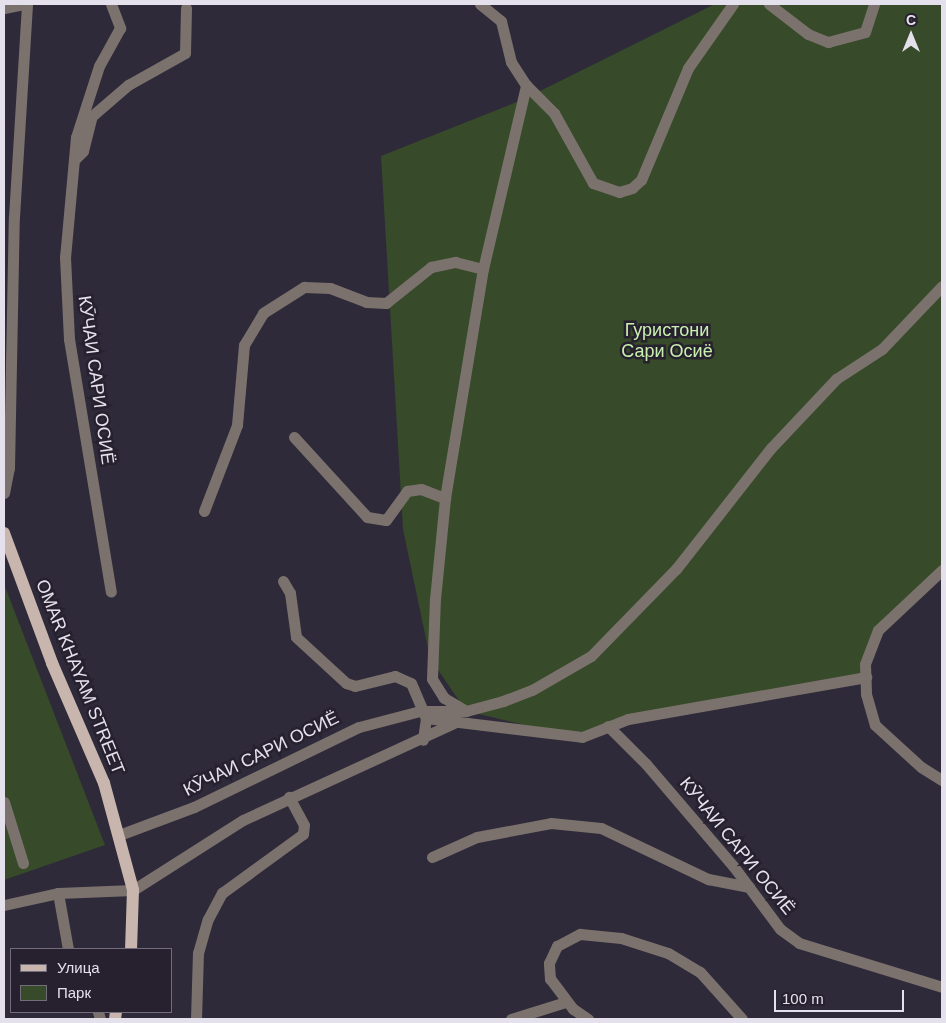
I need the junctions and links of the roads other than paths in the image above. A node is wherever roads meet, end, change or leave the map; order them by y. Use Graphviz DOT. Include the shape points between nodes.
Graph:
graph roads {
  1 [pos="25,4"];
  2 [pos="111,4"];
  3 [pos="480,4"];
  4 [pos="733,4"];
  5 [pos="769,4"];
  6 [pos="874,4"];
  7 [pos="4,8"];
  8 [pos="186,8"];
  9 [pos="526,85"];
  10 [pos="74,160"];
  11 [pos="482,269"];
  12 [pos="942,286"];
  13 [pos="294,437"];
  14 [pos="4,493"];
  15 [pos="445,498"];
  16 [pos="204,511"];
  17 [pos="4,533"];
  18 [pos="942,570"];
  19 [pos="283,581"];
  20 [pos="111,592"];
  21 [pos="866,677"];
  22 [pos="466,711"];
  23 [pos="423,714"];
  24 [pos="454,723"];
  25 [pos="608,726"];
  26 [pos="423,740"];
  27 [pos="942,780"];
  28 [pos="289,797"];
  29 [pos="4,802"];
  30 [pos="119,835"];
  31 [pos="432,857"];
  32 [pos="23,863"];
  33 [pos="749,887"];
  34 [pos="133,890"];
  35 [pos="58,893"];
  36 [pos="4,905"];
  37 [pos="68,948"];
  38 [pos="131,948"];
  39 [pos="942,987"];
  40 [pos="566,1002"];
  41 [pos="196,1019"];
  42 [pos="511,1019"];
  43 [pos="588,1019"];
  44 [pos="742,1019"];
  1 -- 7 [label="street"];
  1 -- 14 [label="street" via="14,216 9,468"];
  2 -- 10 [label="street, КӮЧАИ САРИ ОСИЁ" via="120,28 89,92"];
  3 -- 9 [label="street" via="501,20 511,62"];
  4 -- 9 [label="street" via="688,68 641,180 632,188 618,192 593,183 554,113"];
  5 -- 6 [label="street" via="808,34 828,42 864,32"];
  8 -- 10 [label="street" via="185,53 128,85 92,116 83,151"];
  9 -- 11 [label="street"];
  10 -- 20 [label="street, КӮЧАИ САРИ ОСИЁ" via="64,258 69,339"];
  11 -- 15 [label="street"];
  11 -- 16 [label="street" via="455,262 431,267 386,303 366,302 330,288 304,287 263,314 244,345 237,425"];
  12 -- 22 [label="street" via="882,349 836,379 771,448 676,569 591,656 532,690"];
  13 -- 15 [label="street" via="367,517 386,520 408,491 414,489"];
  15 -- 22 [label="street" via="432,680 444,698"];
  17 -- 30 [label="main road, OMAR KHAYAM STREET" via="52,662 101,773"];
  18 -- 21 [label="street" via="878,630 865,664"];
  19 -- 23 [label="street" via="301,644 349,685 395,676 406,679"];
  21 -- 25 [label="street, КӮЧАИ САРИ ОСИЁ"];
  21 -- 27 [label="street" via="875,725 921,767"];
  22 -- 23 [label="street"];
  23 -- 24 [label="street, КӮЧАИ САРИ ОСИЁ"];
  23 -- 26 [label="street"];
  23 -- 30 [label="street, КӮЧАИ САРИ ОСИЁ" via="359,727 194,807"];
  24 -- 25 [label="street, КӮЧАИ САРИ ОСИЁ" via="568,738"];
  24 -- 26 [label="street"];
  25 -- 33 [label="street, КӮЧАИ САРИ ОСИЁ" via="646,764"];
  26 -- 28 [label="street"];
  28 -- 34 [label="street" via="200,845"];
  28 -- 41 [label="street" via="304,825 303,834 222,893 208,919 198,953"];
  29 -- 32 [label="street"];
  30 -- 34 [label="main road, OMAR KHAYAM STREET"];
  31 -- 33 [label="street" via="477,837 551,823 601,828 708,878"];
  33 -- 39 [label="street, КӮЧАИ САРИ ОСИЁ" via="780,929 799,943"];
  34 -- 35 [label="street"];
  34 -- 38 [label="main road, OMAR KHAYAM STREET"];
  35 -- 36 [label="street"];
  35 -- 37 [label="street"];
  40 -- 42 [label="street"];
  40 -- 43 [label="street"];
  40 -- 44 [label="street" via="550,979 549,963 557,946 570,936 600,934 668,953 700,972"];
}
